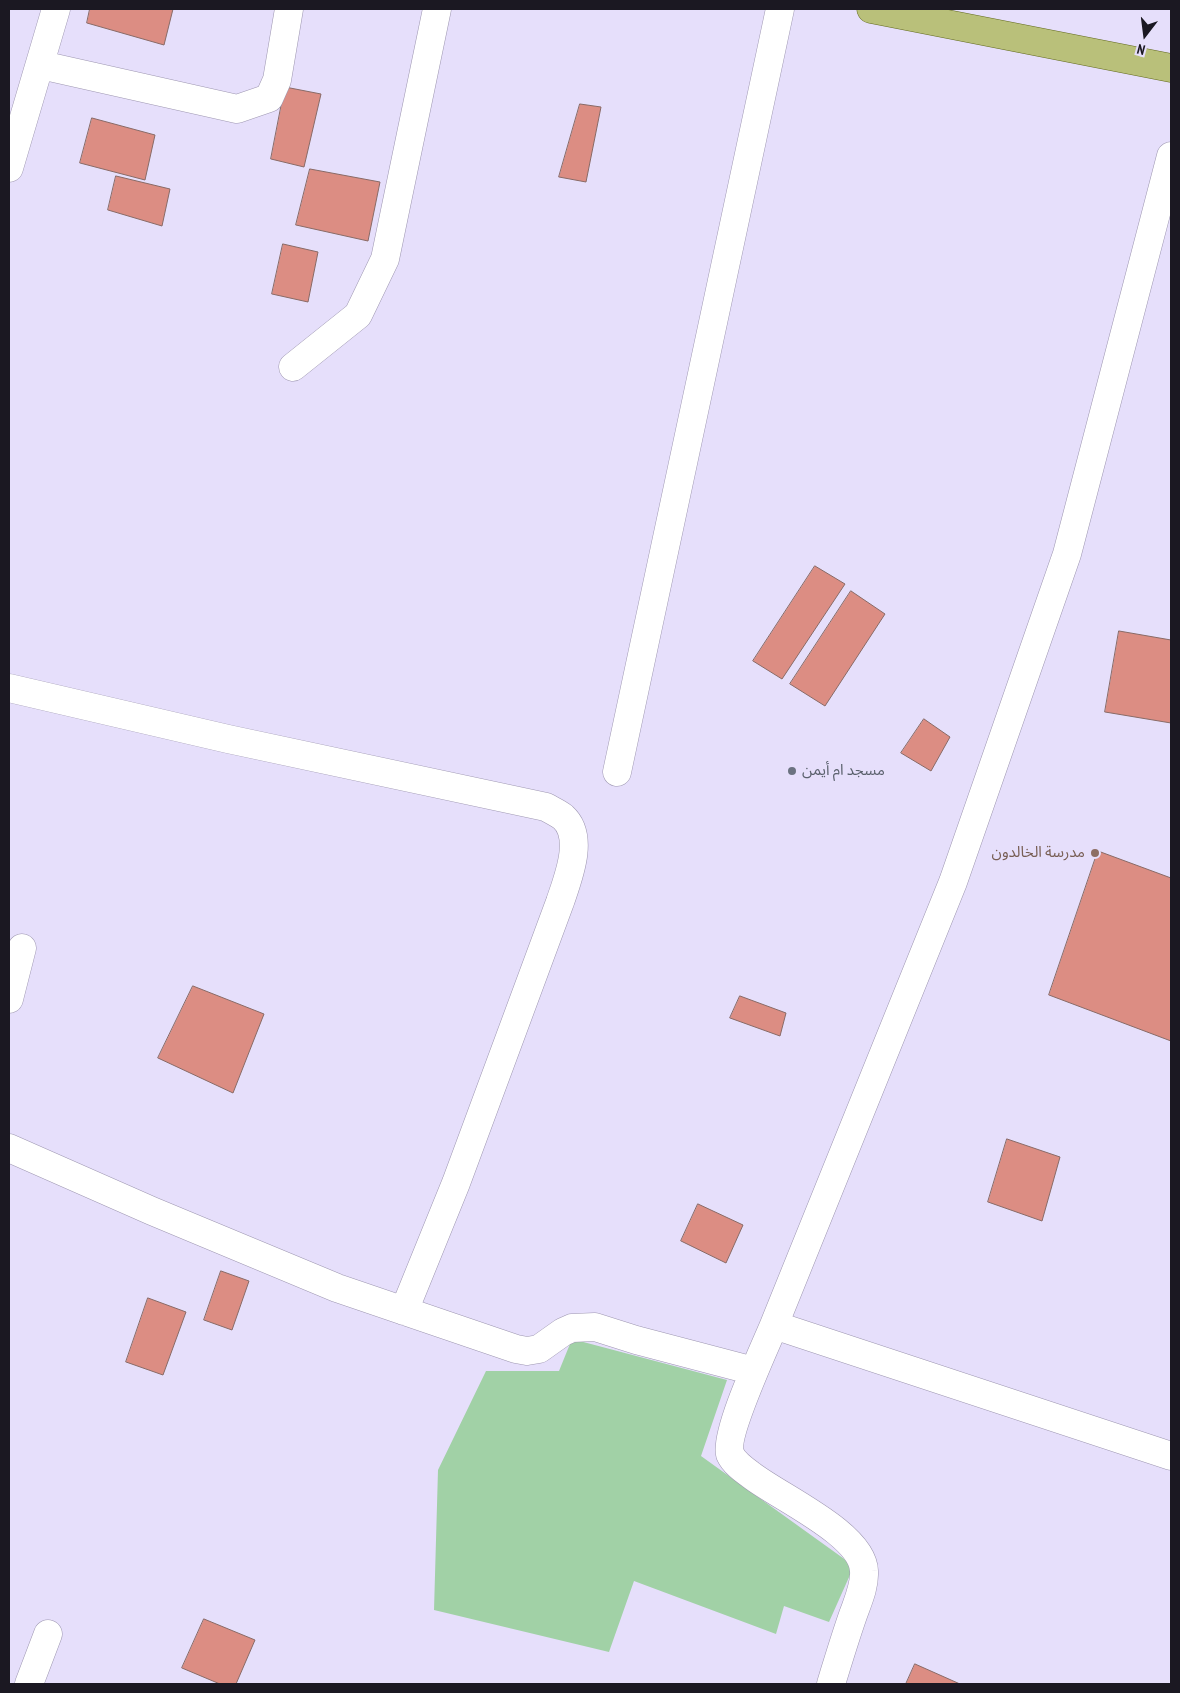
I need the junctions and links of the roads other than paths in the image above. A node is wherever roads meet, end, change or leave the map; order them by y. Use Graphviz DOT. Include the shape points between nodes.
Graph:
graph roads {
  1 [pos="56,9"];
  2 [pos="289,9"];
  3 [pos="437,9"];
  4 [pos="780,9"];
  5 [pos="871,9"];
  6 [pos="40,65"];
  7 [pos="1171,68"];
  8 [pos="1171,156"];
  9 [pos="9,168"];
  10 [pos="293,367"];
  11 [pos="9,688"];
  12 [pos="617,772"];
  13 [pos="22,948"];
  14 [pos="9,999"];
  15 [pos="9,1148"];
  16 [pos="404,1311"];
  17 [pos="774,1325"];
  18 [pos="754,1371"];
  19 [pos="1171,1456"];
  20 [pos="48,1634"];
  21 [pos="29,1684"];
  22 [pos="830,1684"];
  1 -- 6 [label="street"];
  2 -- 6 [label="street" via="277,80 269,98 237,109"];
  3 -- 10 [label="street" via="385,259 358,314"];
  4 -- 12 [label="street"];
  5 -- 7 [label="main road"];
  6 -- 9 [label="street"];
  8 -- 17 [label="street" via="1067,554 952,882"];
  11 -- 16 [label="street" via="546,807 562,817 571,828 574,850 560,902 456,1183"];
  13 -- 14 [label="street"];
  15 -- 16 [label="street" via="338,1288"];
  16 -- 18 [label="street" via="516,1349 539,1350 572,1328 595,1327"];
  17 -- 18 [label="street"];
  17 -- 19 [label="street"];
  18 -- 22 [label="street" via="737,1416 730,1453 738,1465 764,1486 818,1518 849,1542 860,1555 864,1571 862,1590"];
  20 -- 21 [label="street"];
}
